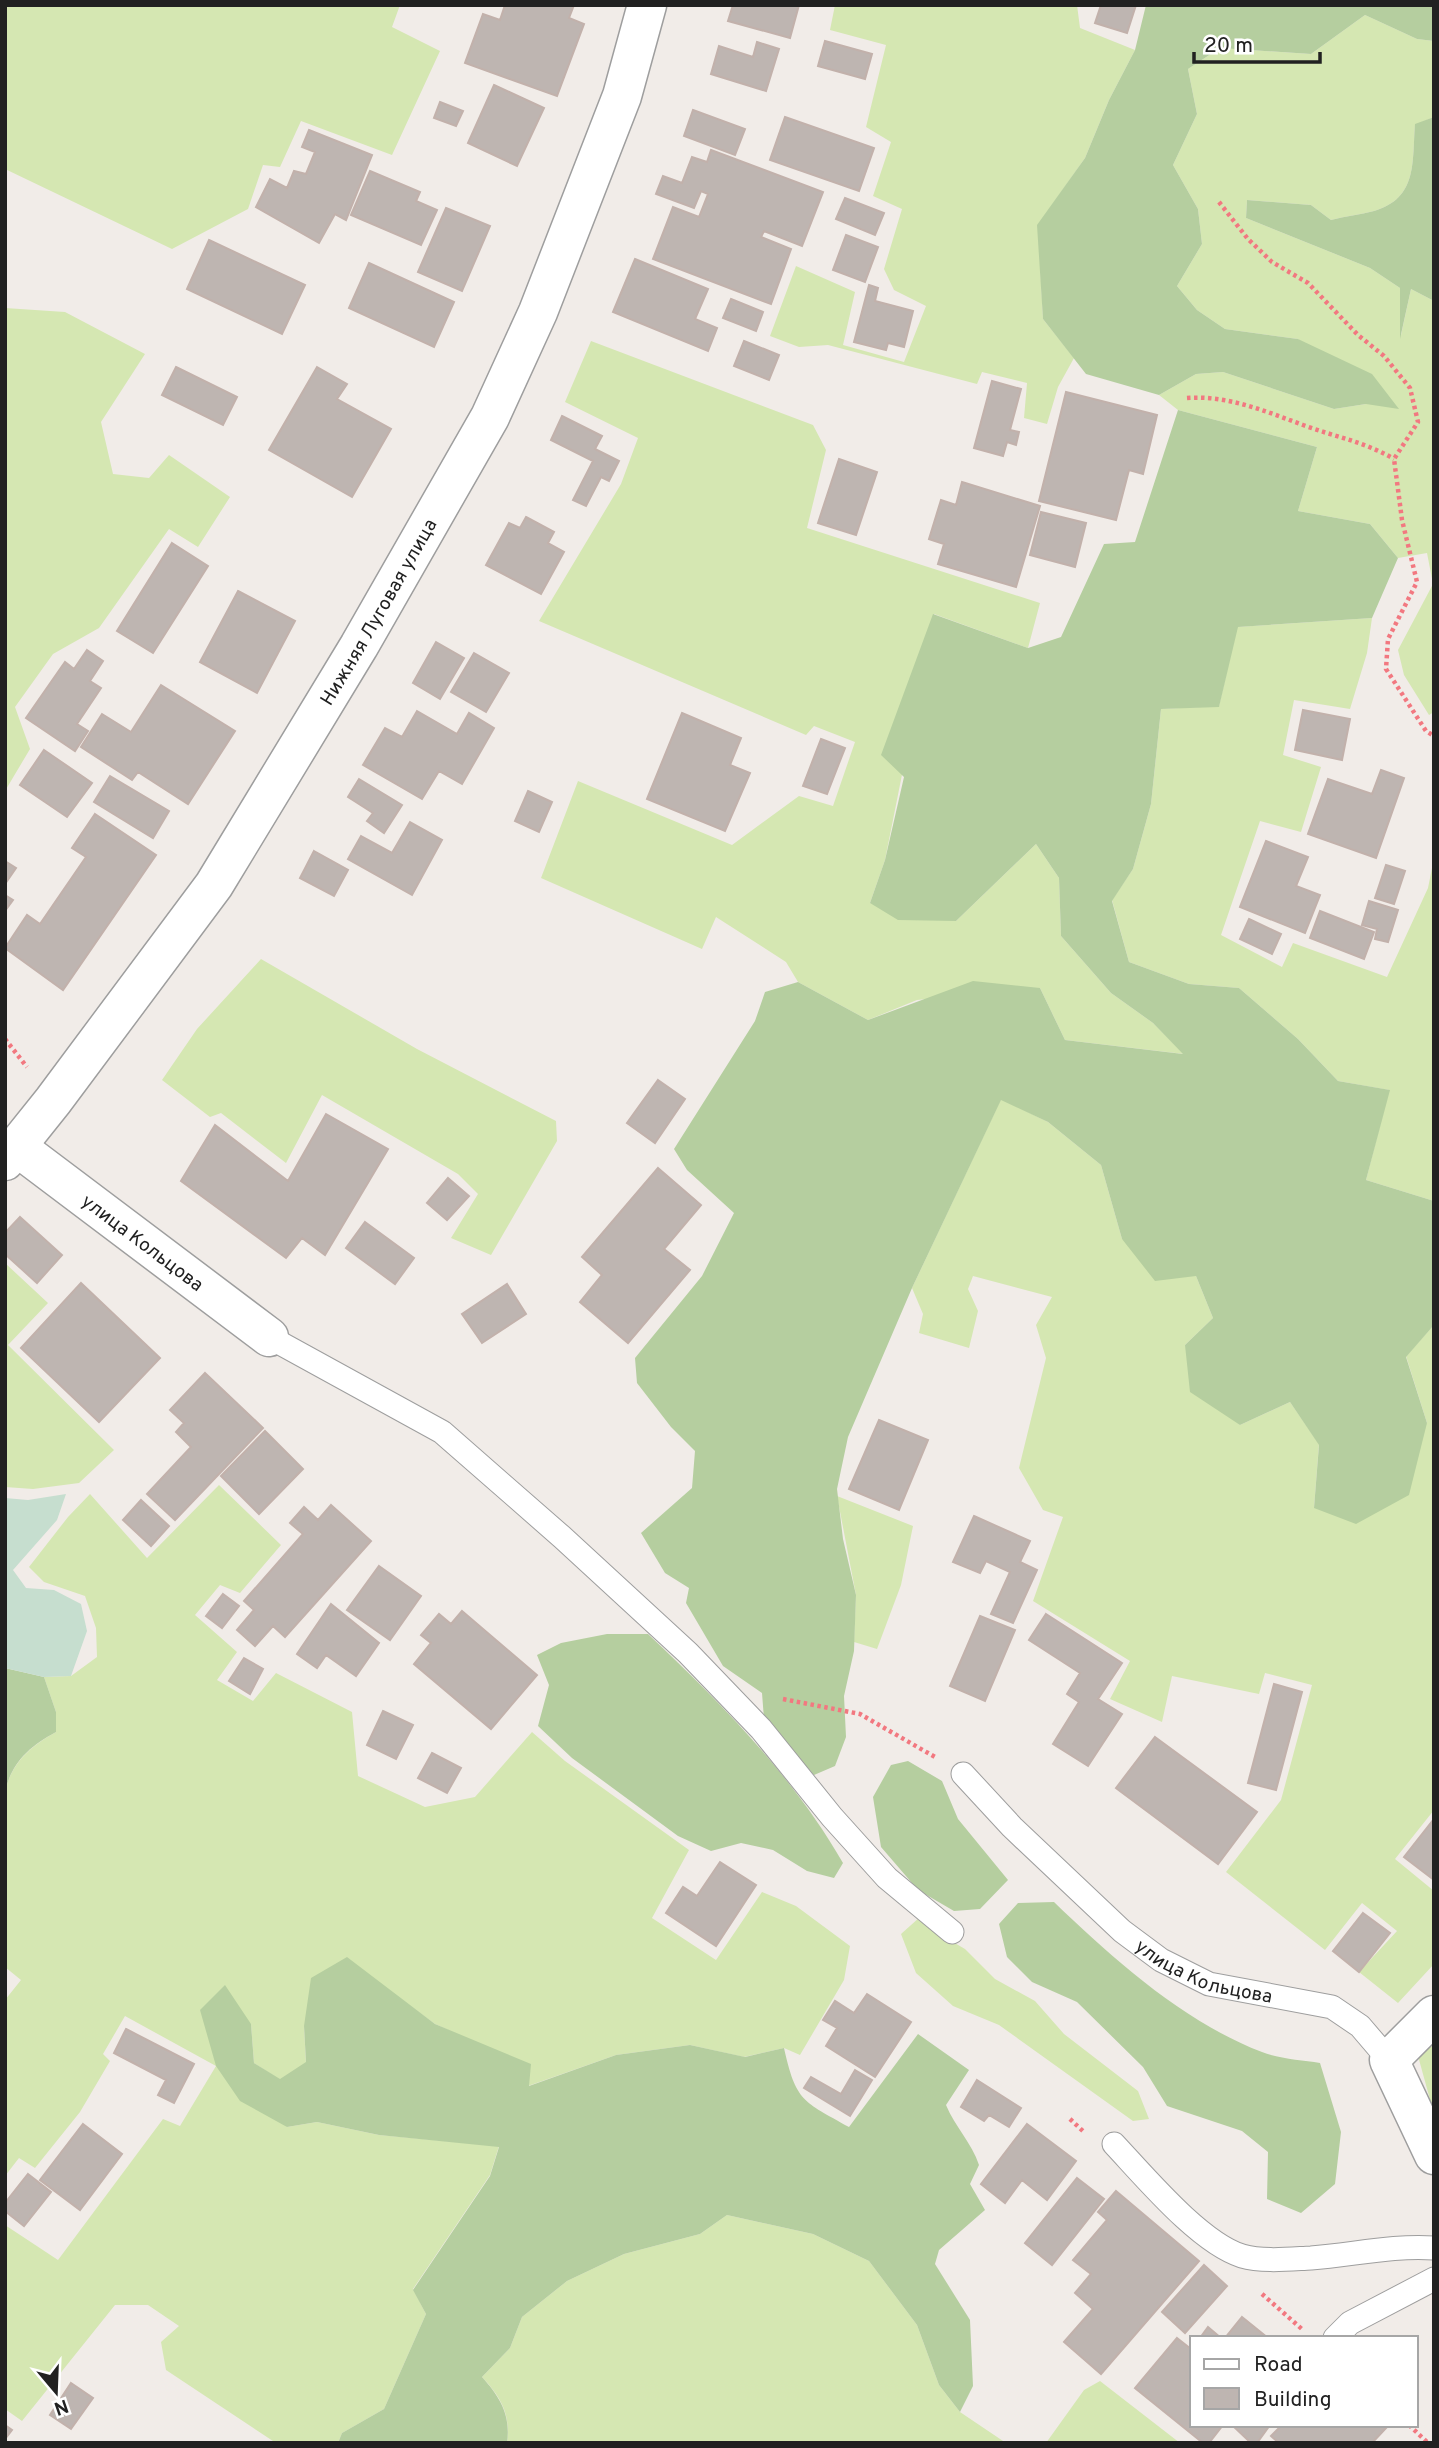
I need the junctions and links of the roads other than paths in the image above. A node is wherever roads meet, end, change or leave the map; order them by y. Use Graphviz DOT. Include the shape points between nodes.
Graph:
graph roads {
  1 [pos="648,5"];
  2 [pos="11,1154"];
  3 [pos="269,1337"];
  4 [pos="963,1774"];
  5 [pos="951,1933"];
  6 [pos="1434,2015"];
  7 [pos="1389,2060"];
  8 [pos="1114,2144"];
  9 [pos="1434,2155"];
  10 [pos="1434,2248"];
  11 [pos="1434,2279"];
  12 [pos="1337,2336"];
  1 -- 2 [label="street, Нижняя Луговая улица" via="622,96 538,312 490,417 214,885"];
  2 -- 3 [label="street, улица Кольцова"];
  3 -- 5 [label="lane" via="442,1432 688,1653 761,1729 887,1878"];
  4 -- 7 [label="lane, улица Кольцова" via="1122,1931 1161,1960 1209,1983 1332,2007 1360,2026"];
  6 -- 7 [label="street"];
  7 -- 9 [label="street, улица Кольцова"];
  8 -- 10 [label="lane" via="1208,2237 1239,2255 1311,2258"];
  11 -- 12 [label="lane" via="1350,2323"];
}
